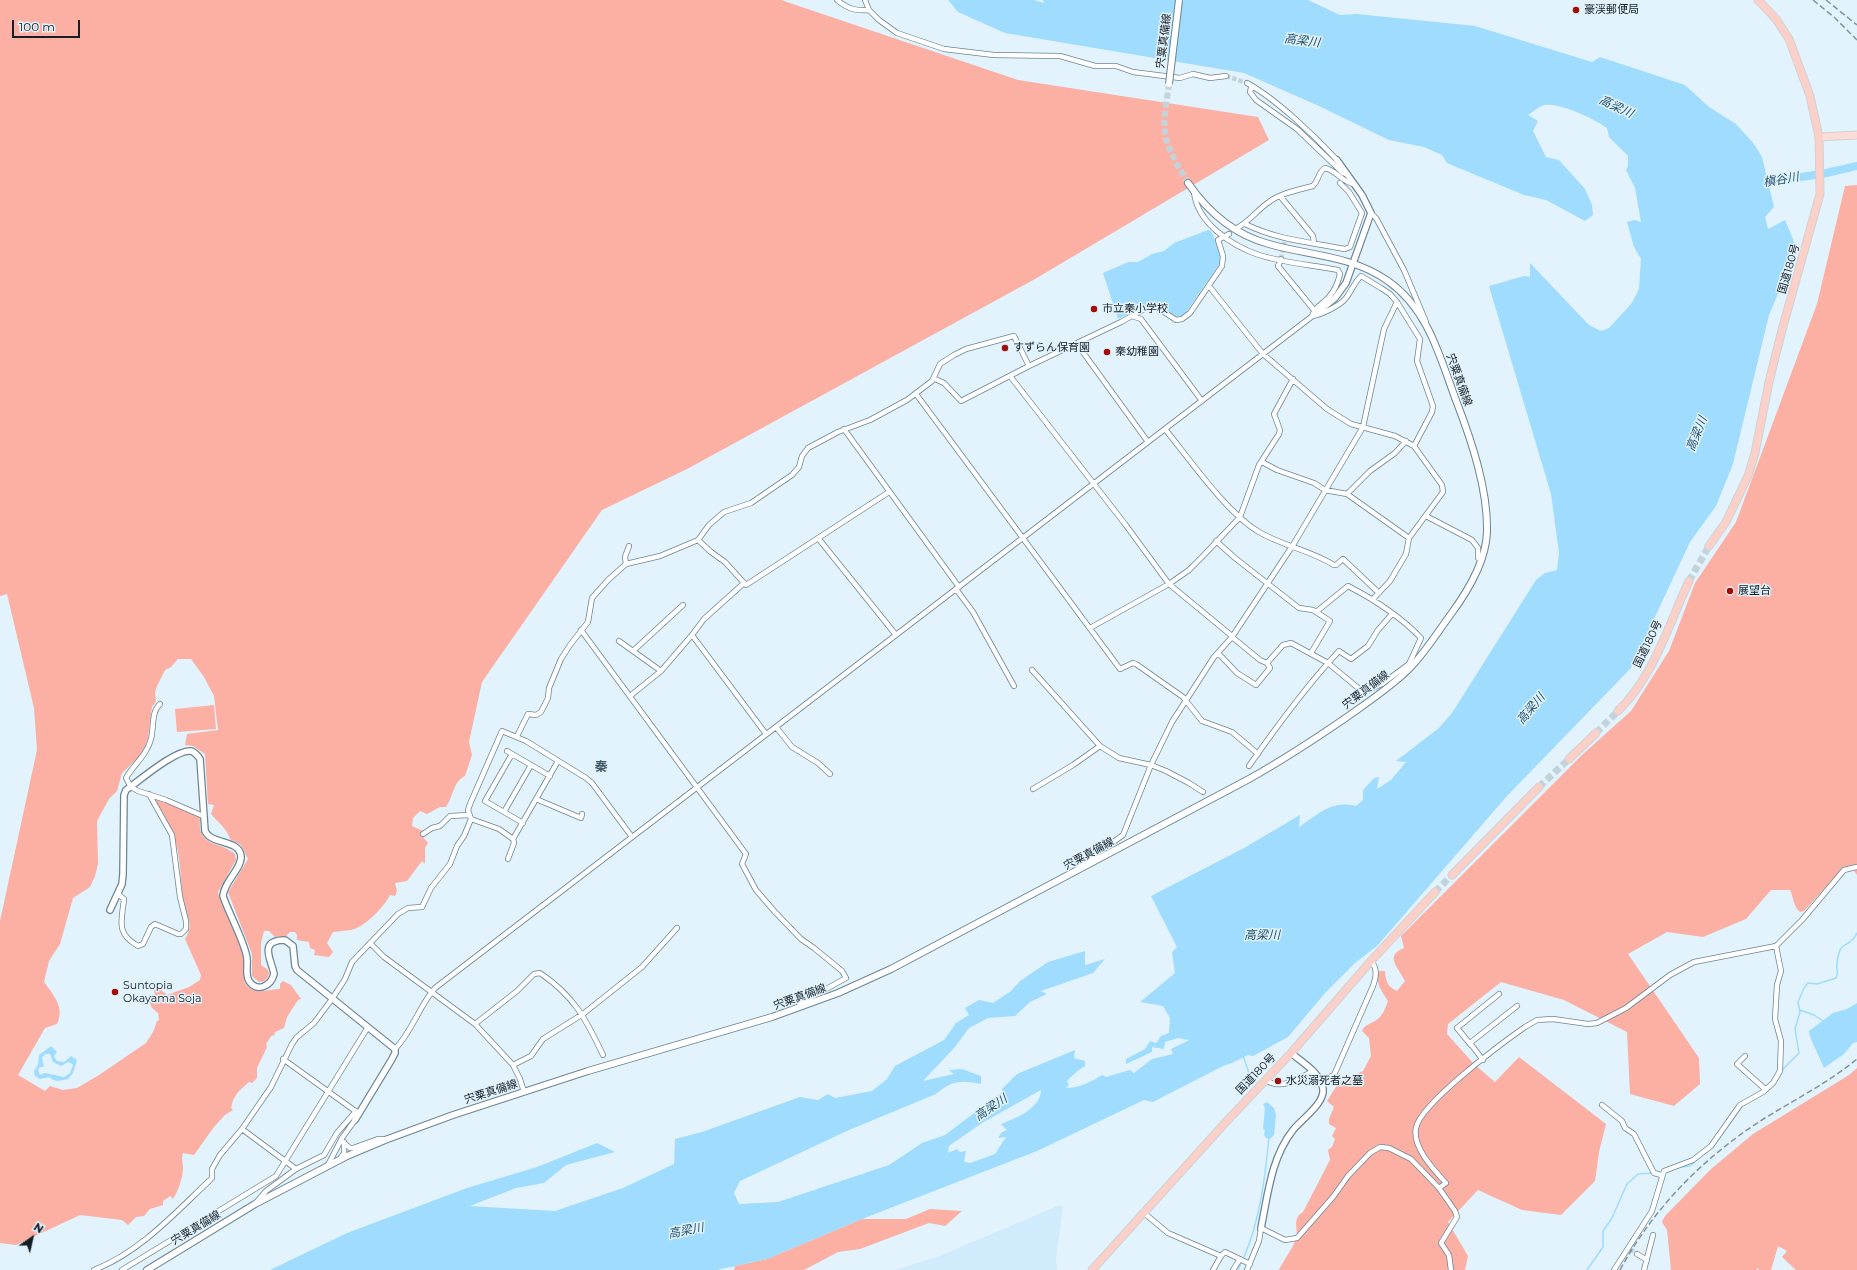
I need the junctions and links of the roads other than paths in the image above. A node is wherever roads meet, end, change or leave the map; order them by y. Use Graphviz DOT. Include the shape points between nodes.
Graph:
graph roads {
  1 [pos="837,0"];
  2 [pos="865,0"];
  3 [pos="1180,0"];
  4 [pos="1758,0"];
  5 [pos="869,10"];
  6 [pos="1226,76"];
  7 [pos="1246,83"];
  8 [pos="1169,84"];
  9 [pos="1251,88"];
  10 [pos="1857,135"];
  11 [pos="1820,137"];
  12 [pos="1337,160"];
  13 [pos="1348,175"];
  14 [pos="1188,183"];
  15 [pos="1340,183"];
  16 [pos="1354,184"];
  17 [pos="1194,192"];
  18 [pos="1280,196"];
  19 [pos="1371,213"];
  20 [pos="1245,224"];
  21 [pos="1237,228"];
  22 [pos="1227,236"];
  23 [pos="1314,243"];
  24 [pos="1280,259"];
  25 [pos="1353,263"];
  26 [pos="1209,286"];
  27 [pos="1397,302"];
  28 [pos="1316,311"];
  29 [pos="1132,316"];
  30 [pos="1312,316"];
  31 [pos="1431,335"];
  32 [pos="1077,344"];
  33 [pos="1263,354"];
  34 [pos="1029,366"];
  35 [pos="1010,376"];
  36 [pos="935,378"];
  37 [pos="1293,379"];
  38 [pos="916,394"];
  39 [pos="1202,401"];
  40 [pos="1363,427"];
  41 [pos="1165,429"];
  42 [pos="844,430"];
  43 [pos="1406,441"];
  44 [pos="1148,442"];
  45 [pos="1414,446"];
  46 [pos="1262,462"];
  47 [pos="1094,483"];
  48 [pos="1325,490"];
  49 [pos="889,492"];
  50 [pos="1347,494"];
  51 [pos="1426,516"];
  52 [pos="1240,517"];
  53 [pos="818,538"];
  54 [pos="1024,538"];
  55 [pos="1409,538"];
  56 [pos="698,540"];
  57 [pos="1216,541"];
  58 [pos="629,546"];
  59 [pos="1293,546"];
  60 [pos="1709,546"];
  61 [pos="1481,561"];
  62 [pos="626,564"];
  63 [pos="1689,581"];
  64 [pos="744,583"];
  65 [pos="1268,583"];
  66 [pos="1169,584"];
  67 [pos="958,588"];
  68 [pos="1379,593"];
  69 [pos="1373,599"];
  70 [pos="683,604"];
  71 [pos="1316,612"];
  72 [pos="1392,614"];
  73 [pos="1090,628"];
  74 [pos="581,630"];
  75 [pos="692,635"];
  76 [pos="896,635"];
  77 [pos="1232,637"];
  78 [pos="619,641"];
  79 [pos="632,651"];
  80 [pos="1218,652"];
  81 [pos="1311,653"];
  82 [pos="1267,663"];
  83 [pos="1328,663"];
  84 [pos="1410,665"];
  85 [pos="1032,670"];
  86 [pos="660,671"];
  87 [pos="1014,686"];
  88 [pos="630,696"];
  89 [pos="1185,700"];
  90 [pos="160,704"];
  91 [pos="1618,711"];
  92 [pos="776,727"];
  93 [pos="1596,733"];
  94 [pos="766,734"];
  95 [pos="517,736"];
  96 [pos="1100,746"];
  97 [pos="507,751"];
  98 [pos="512,754"];
  99 [pos="1258,754"];
  100 [pos="1569,759"];
  101 [pos="558,761"];
  102 [pos="531,765"];
  103 [pos="1151,765"];
  104 [pos="1250,766"];
  105 [pos="830,774"];
  106 [pos="550,776"];
  107 [pos="131,787"];
  108 [pos="1539,787"];
  109 [pos="697,788"];
  110 [pos="1033,789"];
  111 [pos="1203,792"];
  112 [pos="149,794"];
  113 [pos="536,799"];
  114 [pos="504,812"];
  115 [pos="582,814"];
  116 [pos="202,816"];
  117 [pos="470,817"];
  118 [pos="523,823"];
  119 [pos="423,834"];
  120 [pos="632,837"];
  121 [pos="513,840"];
  122 [pos="508,859"];
  123 [pos="1857,867"];
  124 [pos="1454,873"];
  125 [pos="1072,874"];
  126 [pos="1435,892"];
  127 [pos="118,894"];
  128 [pos="110,910"];
  129 [pos="677,928"];
  130 [pos="370,943"];
  131 [pos="1776,946"];
  132 [pos="1371,961"];
  133 [pos="431,993"];
  134 [pos="1499,994"];
  135 [pos="332,999"];
  136 [pos="1517,1006"];
  137 [pos="797,1009"];
  138 [pos="583,1014"];
  139 [pos="475,1024"];
  140 [pos="368,1027"];
  141 [pos="1472,1045"];
  142 [pos="395,1049"];
  143 [pos="1291,1053"];
  144 [pos="603,1054"];
  145 [pos="1745,1056"];
  146 [pos="284,1059"];
  147 [pos="1483,1060"];
  148 [pos="513,1065"];
  149 [pos="1313,1071"];
  150 [pos="1266,1080"];
  151 [pos="1320,1081"];
  152 [pos="1765,1089"];
  153 [pos="328,1091"];
  154 [pos="524,1092"];
  155 [pos="1602,1105"];
  156 [pos="358,1112"];
  157 [pos="355,1120"];
  158 [pos="242,1129"];
  159 [pos="385,1140"];
  160 [pos="344,1143"];
  161 [pos="338,1144"];
  162 [pos="343,1157"];
  163 [pos="286,1161"];
  164 [pos="327,1166"];
  165 [pos="296,1169"];
  166 [pos="1663,1173"];
  167 [pos="1439,1188"];
  168 [pos="255,1204"];
  169 [pos="1144,1214"];
  170 [pos="1262,1228"];
  171 [pos="1653,1234"];
  172 [pos="1637,1254"];
  173 [pos="1221,1256"];
  174 [pos="1240,1259"];
  175 [pos="1647,1260"];
  176 [pos="1250,1264"];
  177 [pos="106,1268"];
  178 [pos="94,1270"];
  179 [pos="122,1270"];
  180 [pos="146,1270"];
  181 [pos="1092,1270"];
  182 [pos="1213,1270"];
  183 [pos="1233,1270"];
  184 [pos="1247,1270"];
  185 [pos="1451,1270"];
  186 [pos="1614,1270"];
  187 [pos="1644,1270"];
  1 -- 5 [label="street" via="856,11"];
  2 -- 5 [label="street"];
  3 -- 8 [label="main road, 宍粟真備線, bridge"];
  4 -- 11 [label="highway, 国道180号" via="1776,19 1794,50 1810,96"];
  5 -- 6 [label="street" via="897,33 944,48 994,55 1060,56 1095,66 1116,66 1134,72 1180,78 1193,74 1210,78"];
  7 -- 12 [label="street" via="1256,88 1301,125"];
  9 -- 13 [label="street" via="1250,92 1256,100 1297,129"];
  10 -- 11 [label="main road"];
  11 -- 60 [label="highway, 国道180号" via="1821,182 1818,206 1782,330 1755,453 1748,476 1726,522"];
  12 -- 13 [label="street"];
  13 -- 16 [label="street"];
  14 -- 17 [label="main road, 宍粟真備線"];
  15 -- 23 [label="street" via="1362,212 1350,247 1345,249"];
  16 -- 18 [label="street" via="1325,168 1321,170 1313,186"];
  16 -- 19 [label="street"];
  17 -- 22 [label="street" via="1199,210 1208,222"];
  17 -- 25 [label="main road, 宍粟真備線" via="1216,216 1242,234 1270,244"];
  18 -- 20 [label="street" via="1267,203"];
  18 -- 23 [label="street" via="1312,236"];
  19 -- 25 [label="street"];
  19 -- 31 [label="street" via="1404,270"];
  20 -- 21 [label="street"];
  20 -- 23 [label="street" via="1285,239"];
  22 -- 24 [label="street" via="1238,246 1260,255"];
  22 -- 26 [label="street" via="1218,240 1224,256 1222,266"];
  24 -- 28 [label="street" via="1278,266"];
  24 -- 28 [label="street" via="1338,270 1340,274 1336,288"];
  25 -- 28 [label="street" via="1341,291"];
  25 -- 31 [label="main road, 宍粟真備線" via="1376,274 1404,295 1416,308"];
  26 -- 29 [label="street" via="1190,313 1182,319 1176,320 1155,306"];
  26 -- 33 [label="street"];
  27 -- 30 [label="street" via="1381,288 1360,276 1345,300 1321,315"];
  27 -- 40 [label="street" via="1384,329"];
  27 -- 45 [label="street" via="1420,338 1417,361 1433,406"];
  28 -- 30 [label="street"];
  29 -- 32 [label="street"];
  29 -- 39 [label="street" via="1141,319"];
  30 -- 33 [label="street"];
  31 -- 61 [label="main road, 宍粟真備線" via="1467,429 1477,466 1486,508 1487,533"];
  32 -- 34 [label="street"];
  32 -- 44 [label="street"];
  33 -- 37 [label="street"];
  33 -- 39 [label="street"];
  34 -- 35 [label="street"];
  34 -- 36 [label="street" via="1014,336 1009,336 954,355 940,364"];
  35 -- 36 [label="street" via="961,401 944,383"];
  35 -- 47 [label="street"];
  36 -- 38 [label="street"];
  37 -- 40 [label="street" via="1327,409 1351,424"];
  37 -- 46 [label="street" via="1274,414 1279,434"];
  38 -- 42 [label="street" via="879,416"];
  38 -- 54 [label="street"];
  39 -- 41 [label="street"];
  40 -- 43 [label="street"];
  40 -- 48 [label="street"];
  41 -- 44 [label="street"];
  41 -- 52 [label="street"];
  42 -- 49 [label="street"];
  42 -- 56 [label="street" via="808,448 792,475 751,503 724,512 709,525"];
  43 -- 45 [label="street"];
  43 -- 50 [label="street"];
  44 -- 47 [label="street"];
  45 -- 51 [label="street" via="1443,489 1442,495"];
  46 -- 48 [label="street"];
  46 -- 52 [label="street"];
  47 -- 54 [label="street"];
  47 -- 66 [label="street"];
  48 -- 50 [label="street"];
  48 -- 59 [label="street"];
  49 -- 53 [label="street"];
  49 -- 67 [label="street"];
  50 -- 55 [label="street"];
  51 -- 55 [label="street"];
  51 -- 61 [label="street" via="1472,540 1478,548 1478,558"];
  52 -- 57 [label="street"];
  52 -- 59 [label="street" via="1271,538"];
  53 -- 64 [label="street" via="751,582 746,585"];
  53 -- 76 [label="street"];
  54 -- 67 [label="street"];
  54 -- 73 [label="street"];
  55 -- 68 [label="street" via="1406,554 1390,581"];
  56 -- 62 [label="street" via="660,556"];
  56 -- 64 [label="street" via="725,562"];
  57 -- 65 [label="street" via="1238,562"];
  57 -- 66 [label="street" via="1189,570"];
  58 -- 62 [label="street" via="624,557"];
  59 -- 65 [label="street"];
  59 -- 68 [label="street" via="1336,565 1346,560"];
  61 -- 84 [label="main road, 宍粟真備線" via="1464,596 1421,656"];
  62 -- 74 [label="street" via="592,598 590,617"];
  63 -- 91 [label="highway, 国道180号" via="1652,665 1636,692"];
  64 -- 75 [label="street" via="704,619"];
  65 -- 71 [label="street" via="1299,608"];
  65 -- 77 [label="street"];
  66 -- 73 [label="street"];
  66 -- 77 [label="street"];
  67 -- 76 [label="street"];
  67 -- 87 [label="street"];
  68 -- 69 [label="street"];
  69 -- 71 [label="street" via="1348,586"];
  69 -- 72 [label="street"];
  70 -- 79 [label="street"];
  71 -- 81 [label="street" via="1330,621"];
  72 -- 83 [label="street" via="1368,646 1351,659 1340,651"];
  72 -- 84 [label="street" via="1421,638"];
  73 -- 89 [label="street" via="1120,669 1136,664"];
  74 -- 88 [label="street"];
  74 -- 95 [label="street" via="561,659 541,712 536,715 528,714"];
  75 -- 86 [label="street"];
  75 -- 94 [label="street"];
  76 -- 92 [label="street"];
  77 -- 80 [label="street"];
  77 -- 82 [label="street"];
  78 -- 79 [label="street"];
  79 -- 86 [label="street"];
  80 -- 82 [label="street" via="1237,673 1256,685 1270,668"];
  80 -- 89 [label="street"];
  81 -- 82 [label="street" via="1291,643 1286,644"];
  81 -- 83 [label="street"];
  83 -- 84 [label="street" via="1363,692 1382,684"];
  83 -- 99 [label="street"];
  84 -- 125 [label="main road, 宍粟真備線" via="1378,695 1283,759"];
  85 -- 96 [label="street"];
  86 -- 88 [label="street"];
  88 -- 109 [label="street"];
  89 -- 99 [label="street" via="1202,721 1232,732"];
  89 -- 103 [label="street"];
  90 -- 107 [label="street" via="154,714 149,746 126,778"];
  92 -- 94 [label="street"];
  92 -- 105 [label="street" via="792,747"];
  93 -- 100 [label="highway"];
  94 -- 109 [label="street"];
  95 -- 101 [label="street"];
  95 -- 117 [label="street" via="502,731 470,804"];
  96 -- 103 [label="street" via="1119,758"];
  96 -- 110 [label="street"];
  97 -- 98 [label="street"];
  98 -- 102 [label="street"];
  98 -- 114 [label="street" via="486,801"];
  99 -- 104 [label="street"];
  101 -- 106 [label="street"];
  101 -- 120 [label="street" via="592,783"];
  102 -- 106 [label="street"];
  102 -- 114 [label="street"];
  103 -- 111 [label="street" via="1185,780"];
  103 -- 125 [label="street" via="1124,834 1080,865"];
  106 -- 113 [label="street"];
  107 -- 112 [label="street"];
  107 -- 116 [label="street" via="176,755 192,751 200,759"];
  107 -- 127 [label="street" via="124,795 123,874"];
  108 -- 124 [label="highway"];
  109 -- 120 [label="street"];
  109 -- 137 [label="street" via="746,854 742,864 756,890 798,936 842,971 846,978 801,1003"];
  112 -- 116 [label="street"];
  112 -- 127 [label="street" via="172,835 186,929 178,934 155,924 143,944 138,946 122,930 124,899"];
  113 -- 115 [label="street" via="581,818"];
  113 -- 118 [label="street"];
  114 -- 118 [label="street"];
  116 -- 135 [label="street" via="206,835 234,846 241,857 223,896 247,958 249,981 261,987 271,982 274,974 268,950 274,942 285,940 293,946 297,970"];
  117 -- 119 [label="street" via="450,816 440,826"];
  117 -- 121 [label="street" via="499,829"];
  117 -- 130 [label="street" via="450,864 431,888 422,907 403,910"];
  118 -- 121 [label="street"];
  120 -- 133 [label="street"];
  121 -- 122 [label="street"];
  123 -- 131 [label="street" via="1844,870 1802,920"];
  125 -- 137 [label="main road, 宍粟真備線" via="891,969"];
  126 -- 132 [label="highway, 国道180号"];
  127 -- 128 [label="street"];
  129 -- 138 [label="street" via="642,966"];
  130 -- 133 [label="street"];
  130 -- 135 [label="street" via="352,962"];
  131 -- 147 [label="street" via="1694,962 1670,975 1626,1008 1597,1023 1537,1020 1525,1026"];
  131 -- 152 [label="street" via="1781,971 1777,985 1775,1019 1780,1041 1780,1071 1773,1083"];
  132 -- 143 [label="highway, 国道180号"];
  132 -- 151 [label="street" via="1376,974 1373,986 1334,1074"];
  133 -- 139 [label="street"];
  133 -- 142 [label="street" via="402,1042"];
  134 -- 141 [label="street" via="1457,1028"];
  135 -- 140 [label="street"];
  135 -- 146 [label="street" via="314,1023 297,1037"];
  136 -- 141 [label="street" via="1470,1043"];
  137 -- 154 [label="main road, 宍粟真備線"];
  138 -- 139 [label="street" via="567,995 537,973"];
  138 -- 144 [label="street"];
  138 -- 148 [label="street" via="543,1039 531,1056"];
  139 -- 148 [label="street"];
  140 -- 142 [label="street"];
  140 -- 153 [label="street"];
  141 -- 147 [label="street"];
  142 -- 156 [label="street" via="392,1060"];
  143 -- 149 [label="street"];
  143 -- 150 [label="highway, 国道180号"];
  145 -- 152 [label="street" via="1737,1064"];
  146 -- 153 [label="street"];
  146 -- 158 [label="street" via="271,1087"];
  147 -- 167 [label="street" via="1436,1099 1424,1111 1416,1127 1419,1146 1424,1156 1446,1183"];
  148 -- 154 [label="street"];
  149 -- 150 [label="street" via="1286,1084 1270,1083"];
  149 -- 151 [label="street"];
  150 -- 169 [label="highway, 国道180号"];
  151 -- 170 [label="street" via="1323,1090 1321,1100 1293,1130 1276,1159"];
  152 -- 166 [label="street" via="1740,1105 1717,1140 1700,1156"];
  153 -- 156 [label="street"];
  153 -- 163 [label="street"];
  154 -- 159 [label="main road, 宍粟真備線"];
  155 -- 166 [label="street" via="1634,1134 1654,1172"];
  156 -- 157 [label="street"];
  156 -- 165 [label="street" via="336,1133 324,1155"];
  157 -- 160 [label="street"];
  157 -- 161 [label="street"];
  158 -- 163 [label="street"];
  158 -- 177 [label="street" via="220,1155 212,1170 212,1178 150,1236"];
  159 -- 160 [label="street" via="378,1139 353,1148"];
  159 -- 162 [label="main road, 宍粟真備線"];
  160 -- 162 [label="street"];
  161 -- 162 [label="street"];
  161 -- 164 [label="street"];
  162 -- 164 [label="main road, 宍粟真備線"];
  163 -- 165 [label="street"];
  163 -- 179 [label="street" via="276,1176"];
  164 -- 168 [label="main road, 宍粟真備線"];
  165 -- 168 [label="street" via="266,1191"];
  166 -- 186 [label="street" via="1652,1211"];
  167 -- 170 [label="street" via="1411,1159 1389,1148 1380,1147 1370,1153 1348,1176 1297,1238 1285,1240"];
  167 -- 185 [label="street" via="1455,1211 1456,1217 1441,1244 1449,1255"];
  168 -- 180 [label="main road, 宍粟真備線"];
  169 -- 173 [label="street" via="1168,1233"];
  169 -- 181 [label="highway, 国道180号"];
  170 -- 176 [label="street"];
  171 -- 175 [label="street"];
  172 -- 175 [label="street"];
  173 -- 174 [label="street" via="1225,1252"];
  173 -- 182 [label="street"];
  174 -- 176 [label="street"];
  174 -- 183 [label="street"];
  175 -- 187 [label="street"];
  176 -- 184 [label="street"];
  177 -- 178 [label="street"];
}
